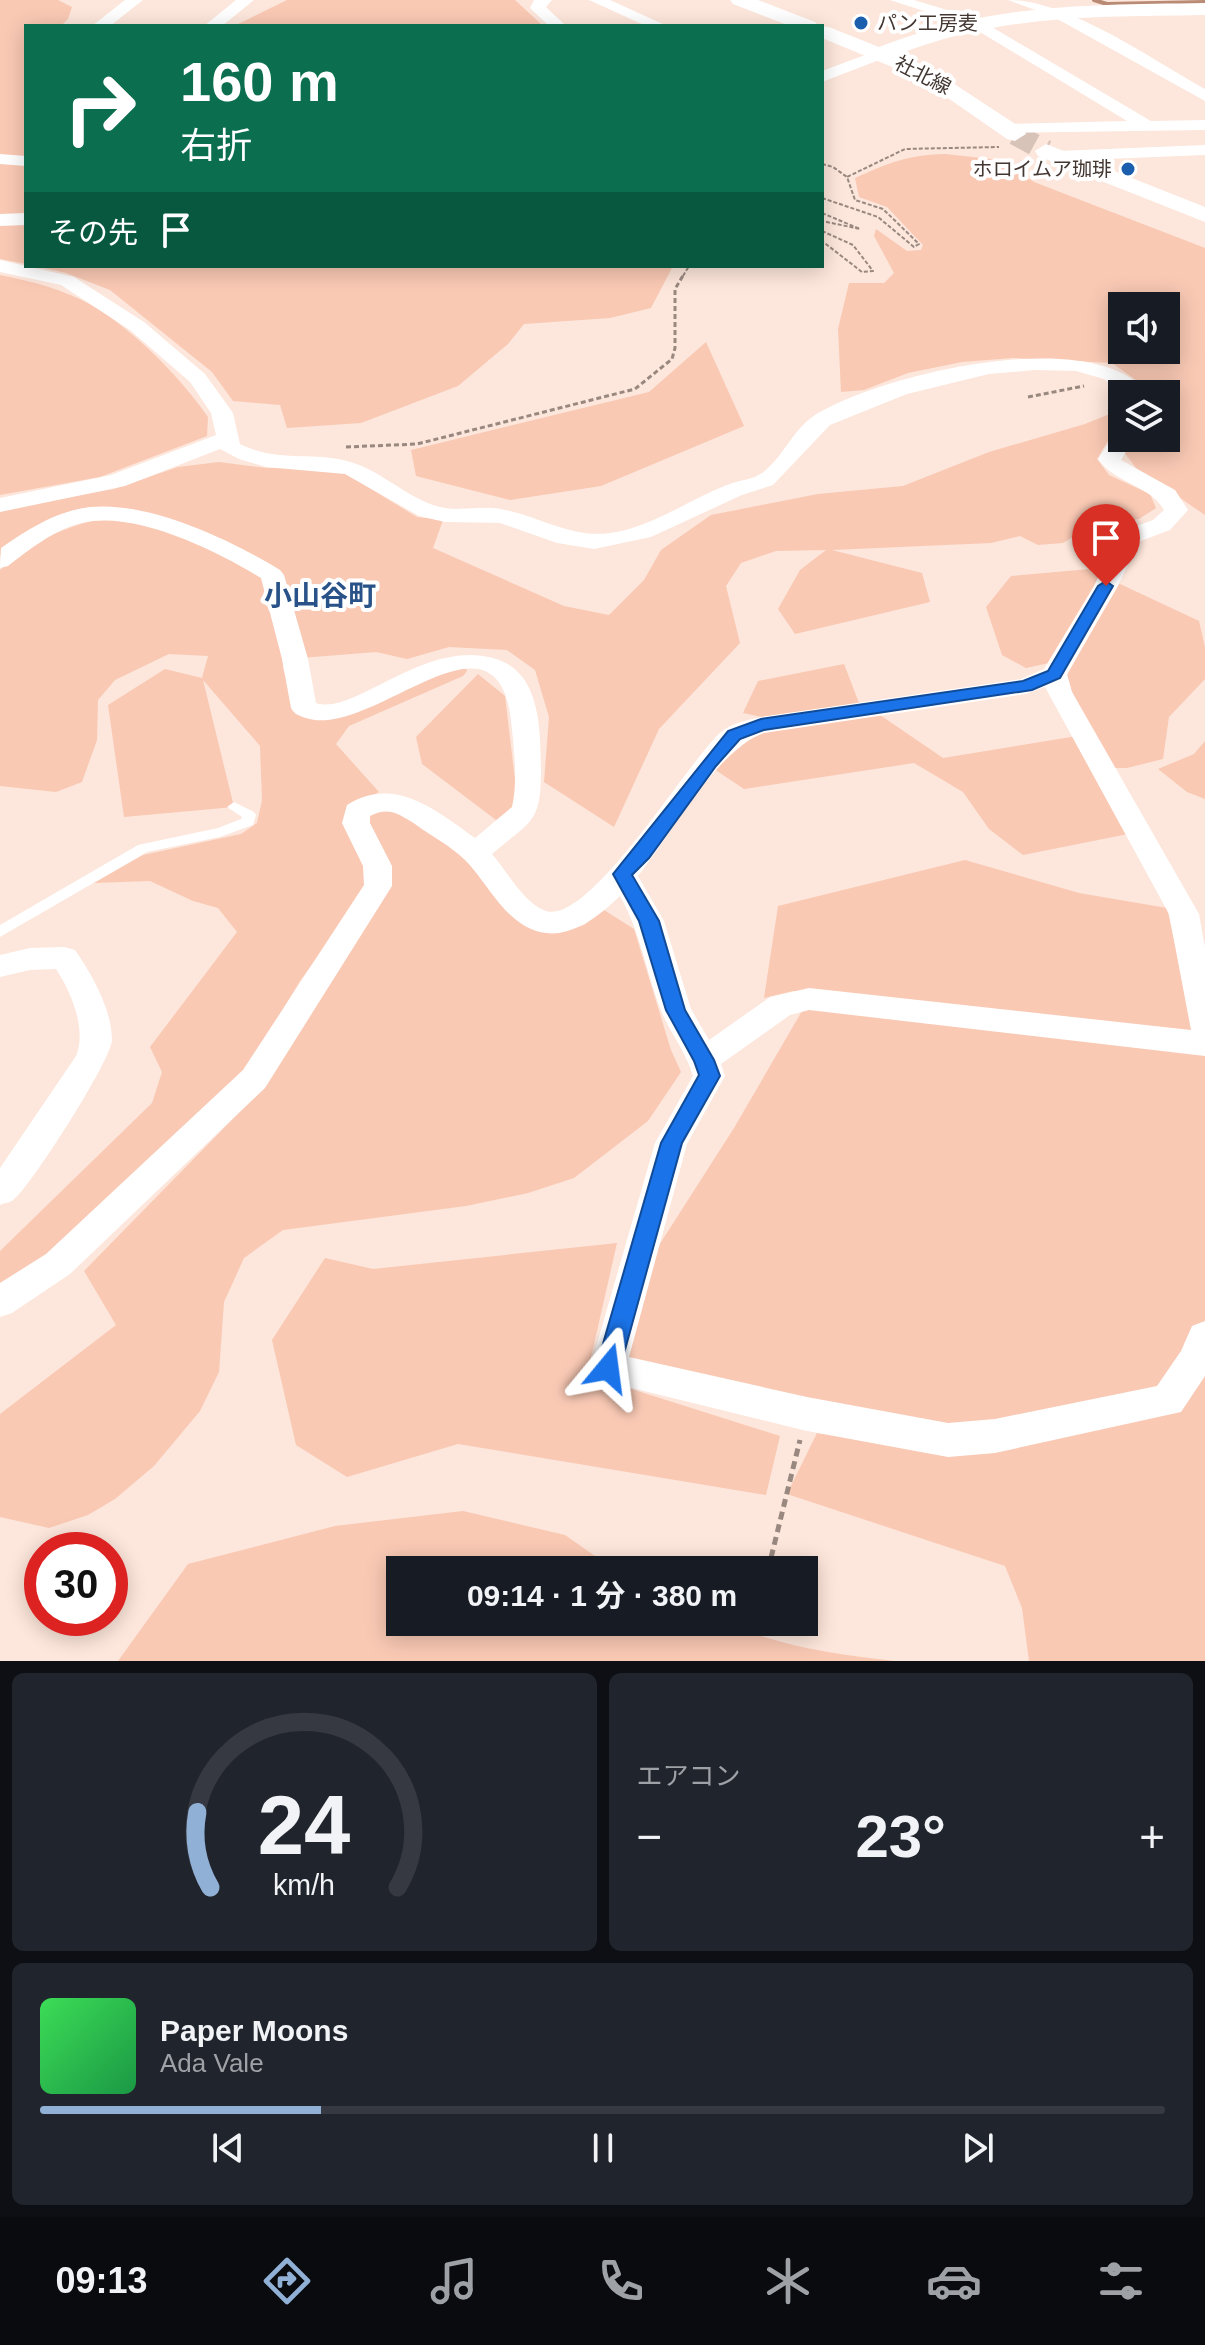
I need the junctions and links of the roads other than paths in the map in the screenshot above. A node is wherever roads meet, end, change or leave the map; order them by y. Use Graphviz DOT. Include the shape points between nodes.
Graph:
graph roads {
  1 [pos="135,0"];
  2 [pos="246,0"];
  3 [pos="544,0"];
  4 [pos="597,0"];
  5 [pos="740,0"];
  6 [pos="898,0"];
  7 [pos="1016,0"];
  8 [pos="1205,9"];
  9 [pos="1057,13"];
  10 [pos="975,23"];
  11 [pos="103,24"];
  12 [pos="215,24"];
  13 [pos="556,24"];
  14 [pos="654,24"];
  15 [pos="803,24"];
  16 [pos="824,32"];
  17 [pos="881,54"];
  18 [pos="824,76"];
  19 [pos="1205,77"];
  20 [pos="1173,78"];
  21 [pos="1205,96"];
  22 [pos="1205,125"];
  23 [pos="1147,126"];
  24 [pos="1010,137"];
  25 [pos="1205,150"];
  26 [pos="1051,154"];
  27 [pos="0,159"];
  28 [pos="24,161"];
  29 [pos="1205,215"];
  30 [pos="24,219"];
  31 [pos="0,220"];
  32 [pos="0,266"];
  33 [pos="1118,380"];
  34 [pos="226,439"];
  35 [pos="1114,452"];
  36 [pos="0,505"];
  37 [pos="0,561"];
  38 [pos="1054,674"];
  39 [pos="234,807"];
  40 [pos="475,853"];
  41 [pos="622,874"];
  42 [pos="0,932"];
  43 [pos="0,966"];
  44 [pos="1205,1028"];
  45 [pos="1205,1044"];
  46 [pos="704,1060"];
  47 [pos="0,1191"];
  48 [pos="0,1302"];
  49 [pos="1205,1337"];
  1 -- 11 [label="street"];
  2 -- 12 [label="street"];
  3 -- 13 [label="street" via="538,8"];
  4 -- 14 [label="street"];
  5 -- 15 [label="street"];
  6 -- 10 [label="street"];
  7 -- 9 [label="street"];
  8 -- 9 [label="street"];
  9 -- 10 [label="street"];
  9 -- 20 [label="street"];
  10 -- 17 [label="street"];
  10 -- 23 [label="street"];
  16 -- 17 [label="street, 社北線"];
  17 -- 18 [label="street"];
  17 -- 24 [label="street, 社北線" via="945,85"];
  19 -- 20 [label="street"];
  20 -- 21 [label="street"];
  22 -- 23 [label="street"];
  23 -- 24 [label="street"];
  25 -- 26 [label="street"];
  26 -- 29 [label="street"];
  27 -- 28 [label="street"];
  30 -- 31 [label="street"];
  32 -- 34 [label="street" via="67,281 137,326 198,378 222,413"];
  33 -- 34 [label="street" via="1099,370 1009,366 919,382 815,424 771,477 679,518 599,541 554,536 498,515 429,511 357,470 243,455"];
  34 -- 36 [label="street" via="117,481"];
  35 -- 38 [label="street" via="1109,459 1113,465 1167,495 1176,510 1162,525 1128,537"];
  37 -- 40 [label="street" via="56,524 94,513 153,523 237,553 272,575 304,708 315,714 341,712 450,661 475,660 503,670 517,685 522,706 527,804"];
  38 -- 41 [label="street" via="1026,686 761,725 734,735"];
  38 -- 44 [label="street" via="1059,692 1184,914"];
  39 -- 42 [label="lane" via="249,815 248,822 143,848"];
  40 -- 41 [label="street" via="510,899 541,923 578,918"];
  40 -- 48 [label="street" via="396,801 373,803 357,812 356,833 380,865 378,886 254,1079 58,1264"];
  41 -- 46 [label="street" via="649,921 676,1010"];
  43 -- 47 [label="street" via="64,958 72,967 96,1040 46,1132"];
  45 -- 46 [label="street" via="809,999 781,1005"];
  46 -- 49 [label="street" via="709,1076 671,1143 608,1368 948,1440 995,1436 1168,1400"];
}
